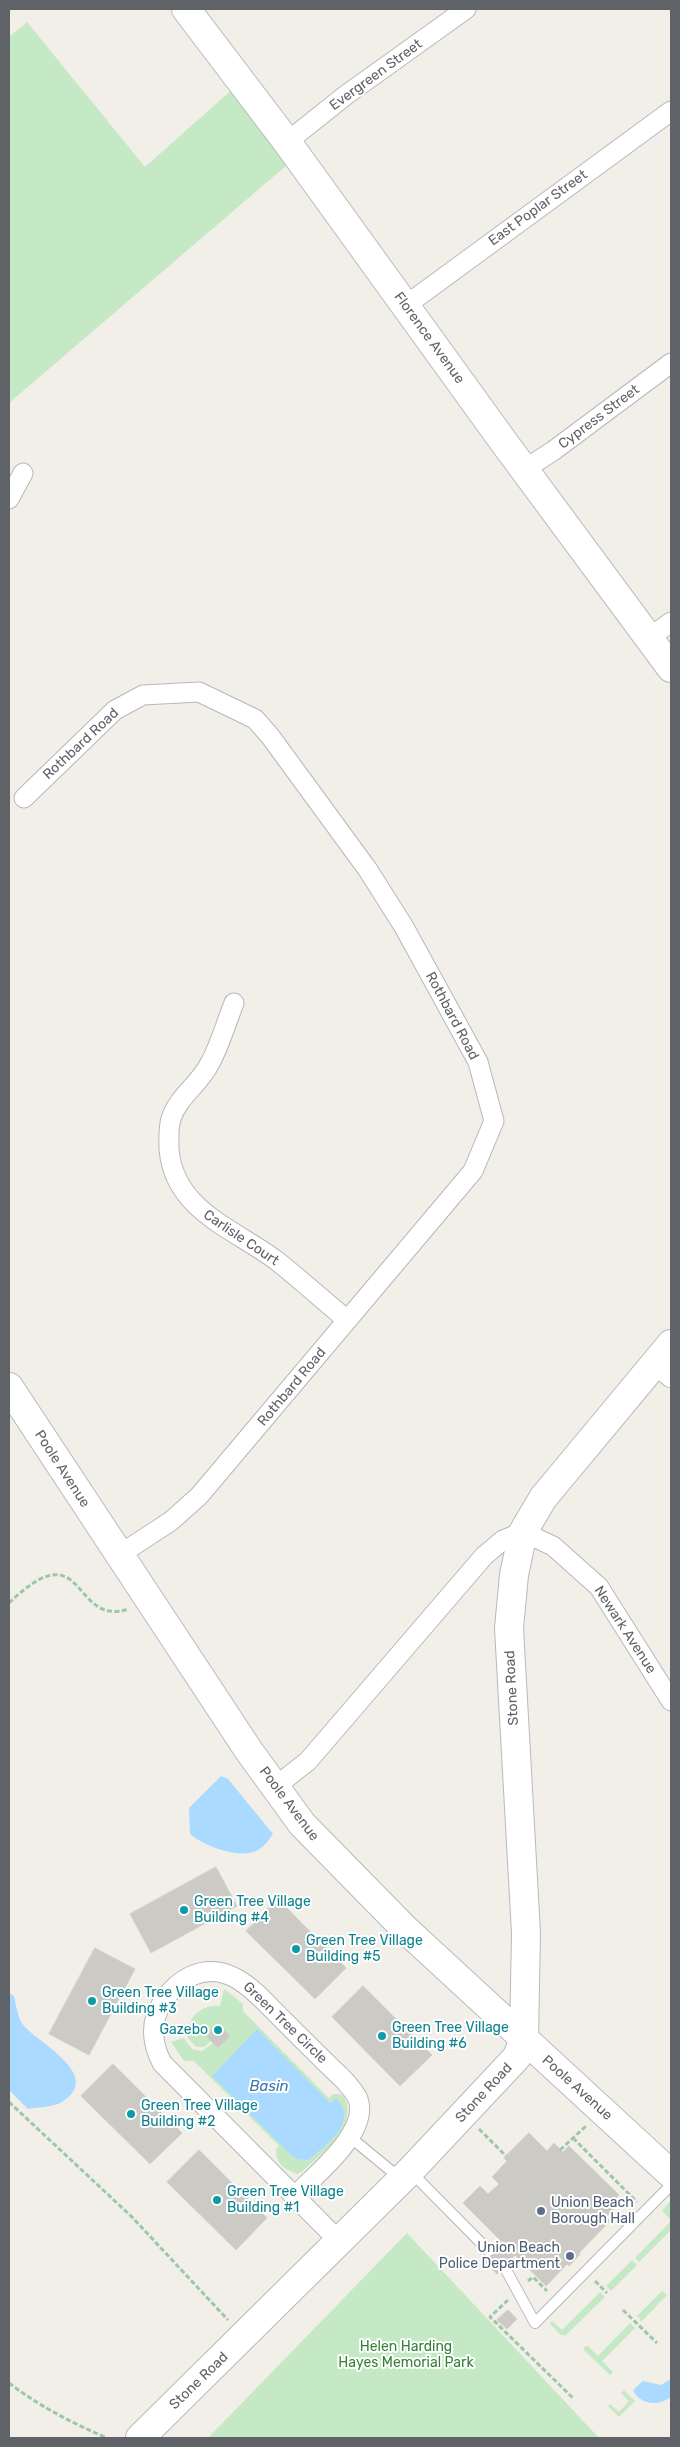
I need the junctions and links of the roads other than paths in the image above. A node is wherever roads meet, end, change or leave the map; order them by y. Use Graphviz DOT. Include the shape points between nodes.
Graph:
graph roads {
  1 [pos="186,9"];
  2 [pos="466,9"];
  3 [pos="671,111"];
  4 [pos="287,142"];
  5 [pos="405,306"];
  6 [pos="671,363"];
  7 [pos="525,469"];
  8 [pos="23,473"];
  9 [pos="9,499"];
  10 [pos="671,622"];
  11 [pos="649,638"];
  12 [pos="671,668"];
  13 [pos="24,798"];
  14 [pos="234,1003"];
  15 [pos="347,1320"];
  16 [pos="666,1362"];
  17 [pos="9,1387"];
  18 [pos="523,1532"];
  19 [pos="119,1555"];
  20 [pos="671,1700"];
  21 [pos="275,1786"];
  22 [pos="524,2039"];
  23 [pos="350,2137"];
  24 [pos="671,2174"];
  25 [pos="406,2176"];
  26 [pos="671,2185"];
  27 [pos="295,2196"];
  28 [pos="340,2242"];
  29 [pos="489,2252"];
  30 [pos="505,2268"];
  31 [pos="140,2438"];
  1 -- 4 [label="street, Florence Avenue"];
  2 -- 4 [label="street, Evergreen Street" via="346,95"];
  3 -- 5 [label="street, East Poplar Street"];
  4 -- 5 [label="street, Florence Avenue"];
  5 -- 7 [label="street, Florence Avenue"];
  6 -- 7 [label="street, Cypress Street"];
  7 -- 11 [label="street, Florence Avenue"];
  8 -- 9 [label="street"];
  10 -- 11 [label="street"];
  11 -- 12 [label="street, Florence Avenue"];
  13 -- 15 [label="street, Rothbard Road" via="124,705 143,695 199,692 254,719 265,731 368,870 404,926 478,1062 494,1121 473,1171"];
  14 -- 15 [label="street, Carlisle Court" via="210,1065 186,1092 170,1119 168,1136 174,1173 182,1189 200,1210 276,1261"];
  15 -- 19 [label="street, Rothbard Road" via="199,1496 171,1521"];
  16 -- 18 [label="street, Stone Road" via="543,1498"];
  17 -- 19 [label="street, Poole Avenue"];
  18 -- 20 [label="street, Newark Avenue" via="553,1546 599,1587"];
  18 -- 21 [label="street" via="503,1540 484,1556 308,1761"];
  18 -- 22 [label="street, Stone Road" via="514,1575 509,1628 526,1933"];
  19 -- 21 [label="street, Poole Avenue"];
  21 -- 22 [label="street, Poole Avenue" via="321,1845 405,1929"];
  22 -- 24 [label="street, Poole Avenue"];
  22 -- 25 [label="street, Stone Road" via="512,2063"];
  23 -- 25 [label="lane"];
  23 -- 27 [label="street, Green Tree Circle"];
  23 -- 27 [label="street, Green Tree Circle" via="359,2118 358,2099 352,2090 244,1982 210,1971 185,1979 174,1988 157,2011 154,2024 156,2050 162,2063"];
  25 -- 28 [label="street, Stone Road"];
  25 -- 29 [label="lane"];
  26 -- 30 [label="lane" via="535,2324"];
  27 -- 28 [label="street, Green Tree Circle"];
  28 -- 31 [label="street, Stone Road"];
}
